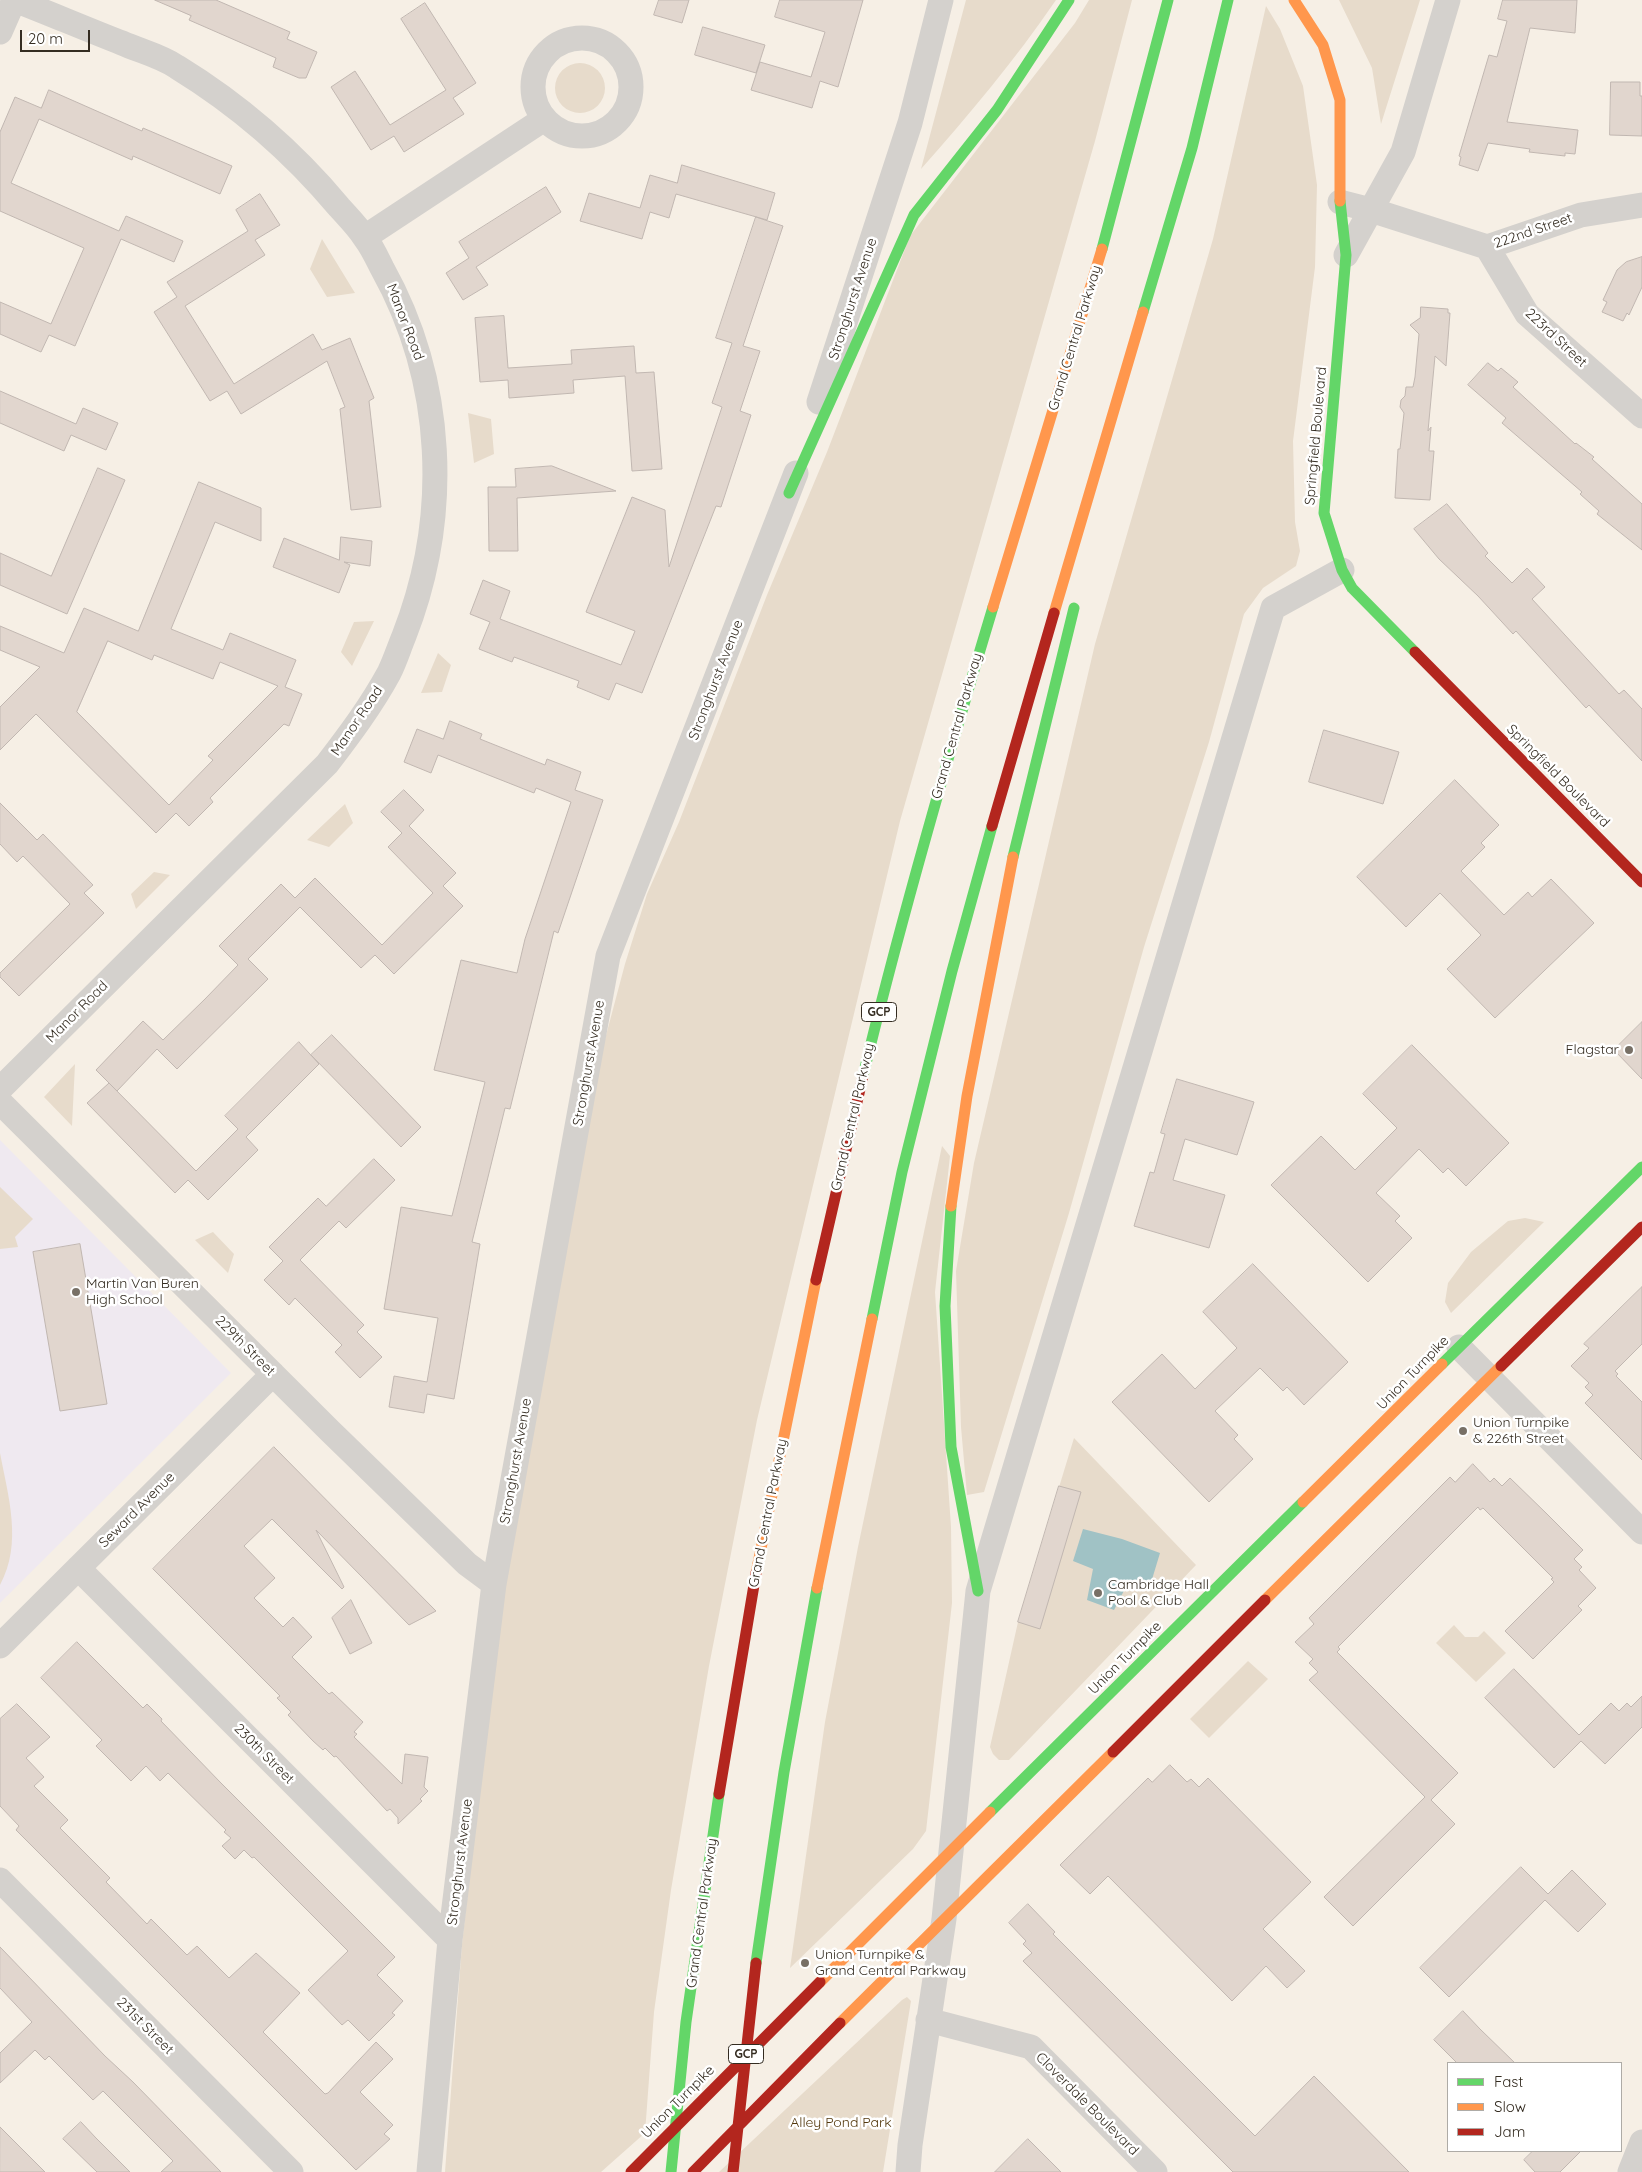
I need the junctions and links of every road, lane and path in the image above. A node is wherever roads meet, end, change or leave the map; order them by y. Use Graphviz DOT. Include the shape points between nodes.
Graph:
graph roads {
  1 [pos="15,0"];
  2 [pos="941,0"];
  3 [pos="1069,0"];
  4 [pos="1168,0"];
  5 [pos="1228,0"];
  6 [pos="1294,0"];
  7 [pos="1448,0"];
  8 [pos="0,32"];
  9 [pos="544,119"];
  10 [pos="1340,202"];
  11 [pos="1642,205"];
  12 [pos="1371,210"];
  13 [pos="365,237"];
  14 [pos="1487,247"];
  15 [pos="1346,256"];
  16 [pos="1154,282"];
  17 [pos="1642,416"];
  18 [pos="789,493"];
  19 [pos="1102,493"];
  20 [pos="1342,570"];
  21 [pos="1076,598"];
  22 [pos="1642,882"];
  23 [pos="0,1089"];
  24 [pos="0,1102"];
  25 [pos="1642,1166"];
  26 [pos="1642,1227"];
  27 [pos="1459,1347"];
  28 [pos="273,1374"];
  29 [pos="1490,1377"];
  30 [pos="1642,1532"];
  31 [pos="78,1568"];
  32 [pos="494,1584"];
  33 [pos="978,1591"];
  34 [pos="0,1646"];
  35 [pos="951,1850"];
  36 [pos="0,1880"];
  37 [pos="944,1919"];
  38 [pos="450,1940"];
  39 [pos="928,2020"];
  40 [pos="1642,2142"];
  41 [pos="290,2172"];
  42 [pos="429,2172"];
  43 [pos="631,2172"];
  44 [pos="671,2172"];
  45 [pos="693,2172"];
  46 [pos="733,2172"];
  47 [pos="908,2172"];
  48 [pos="1155,2172"];
  49 [pos="1630,2172"];
  1 -- 8 [label="street"];
  1 -- 13 [label="street, Manor Road" via="174,64 214,90 260,125 311,173"];
  2 -- 18 [label="street, Stronghurst Avenue" via="910,123"];
  3 -- 18 [label="main road" via="996,110 914,215"];
  4 -- 44 [label="main road, Grand Central Parkway / GCP" via="1096,267 951,745 893,952 846,1146 758,1559 721,1778 686,2022"];
  5 -- 16 [label="main road, GCP" via="1192,148"];
  6 -- 10 [label="main road, Springfield Boulevard" via="1323,45 1340,100"];
  7 -- 12 [label="street" via="1403,152"];
  9 -- 13 [label="street"];
  10 -- 12 [label="street, 222nd Street"];
  10 -- 15 [label="main road, Springfield Boulevard"];
  11 -- 14 [label="street, 222nd Street" via="1581,215"];
  12 -- 14 [label="street, 222nd Street"];
  12 -- 15 [label="street"];
  13 -- 23 [label="street, Manor Road" via="396,293 422,367 431,411 436,476 427,561 417,602 390,670 366,714 327,764"];
  14 -- 17 [label="street, 223rd Street" via="1527,314"];
  15 -- 20 [label="main road, Springfield Boulevard" via="1324,513"];
  16 -- 19 [label="main road"];
  16 -- 46 [label="main road, GCP" via="1009,765 902,1172 820,1571 784,1772 759,1936"];
  18 -- 32 [label="street, Stronghurst Avenue" via="608,956"];
  20 -- 22 [label="main road, Springfield Boulevard" via="1352,588"];
  20 -- 33 [label="street" via="1273,608"];
  21 -- 33 [label="main road" via="1010,867 967,1096 950,1211 945,1306 951,1447"];
  24 -- 28 [label="street, 229th Street"];
  25 -- 27 [label="main road, Union Turnpike"];
  26 -- 29 [label="main road"];
  27 -- 29 [label="street"];
  27 -- 35 [label="main road, Union Turnpike"];
  28 -- 31 [label="street, Seward Avenue"];
  28 -- 32 [label="street, 229th Street" via="467,1564"];
  29 -- 30 [label="street"];
  29 -- 37 [label="main road"];
  31 -- 34 [label="street, Seward Avenue"];
  31 -- 38 [label="street, 230th Street"];
  32 -- 38 [label="street, Stronghurst Avenue"];
  33 -- 35 [label="street"];
  35 -- 37 [label="street"];
  35 -- 43 [label="main road, Union Turnpike"];
  36 -- 41 [label="street, 231st Street"];
  37 -- 39 [label="street"];
  37 -- 45 [label="main road"];
  38 -- 42 [label="street, Stronghurst Avenue"];
  39 -- 47 [label="street"];
  39 -- 48 [label="street, Cloverdale Boulevard" via="1031,2047"];
  40 -- 49 [label="street"];
}
